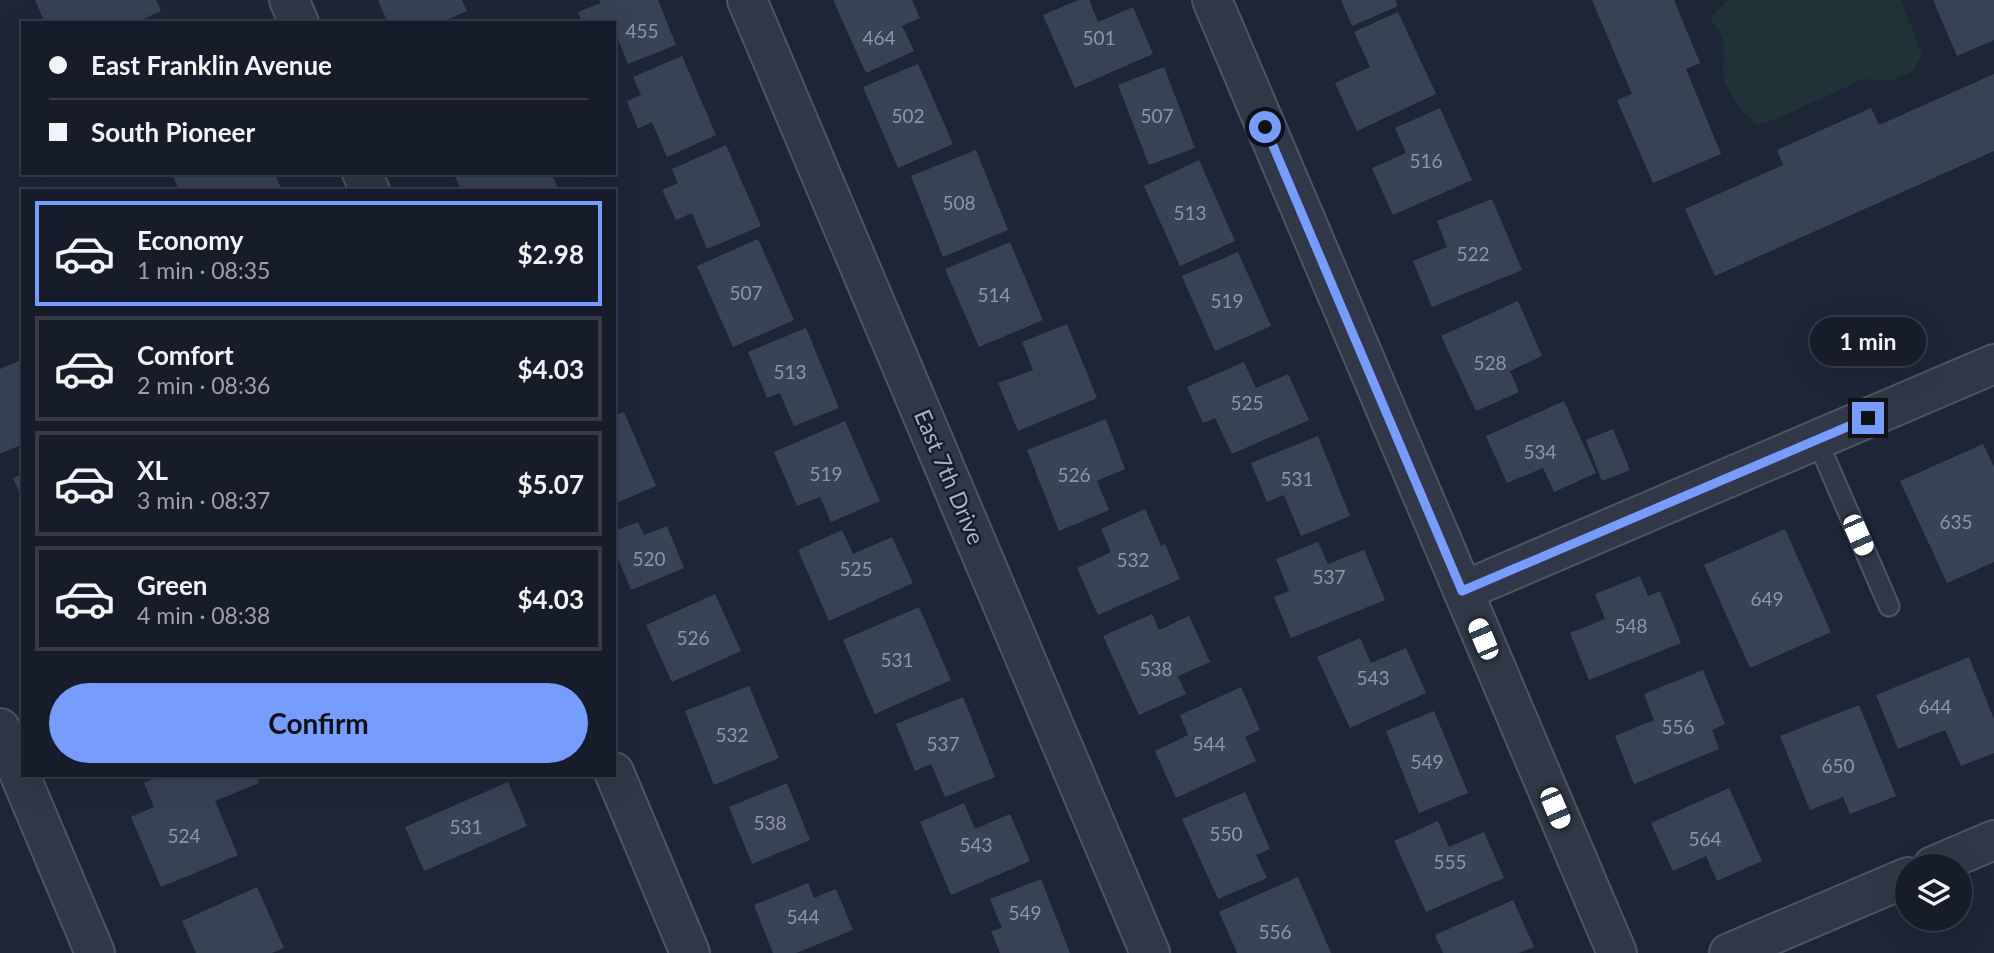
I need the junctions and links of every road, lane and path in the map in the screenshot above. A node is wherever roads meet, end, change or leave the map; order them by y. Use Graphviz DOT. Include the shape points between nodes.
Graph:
graph roads {
  1 [pos="289,0"];
  2 [pos="747,0"];
  3 [pos="1212,0"];
  4 [pos="298,21"];
  5 [pos="1994,364"];
  6 [pos="1817,440"];
  7 [pos="1462,591"];
  8 [pos="1889,606"];
  9 [pos="0,728"];
  10 [pos="616,777"];
  11 [pos="1994,840"];
  12 [pos="1961,854"];
  13 [pos="1895,883"];
  14 [pos="95,953"];
  15 [pos="690,953"];
  16 [pos="1150,953"];
  17 [pos="1617,953"];
  18 [pos="1729,953"];
  1 -- 4 [label="street"];
  2 -- 16 [label="street, East 7th Drive"];
  3 -- 7 [label="street"];
  5 -- 6 [label="street"];
  6 -- 7 [label="street"];
  6 -- 8 [label="lane"];
  7 -- 17 [label="street"];
  9 -- 14 [label="street"];
  10 -- 15 [label="street"];
  11 -- 12 [label="street"];
  13 -- 18 [label="street"];
}
